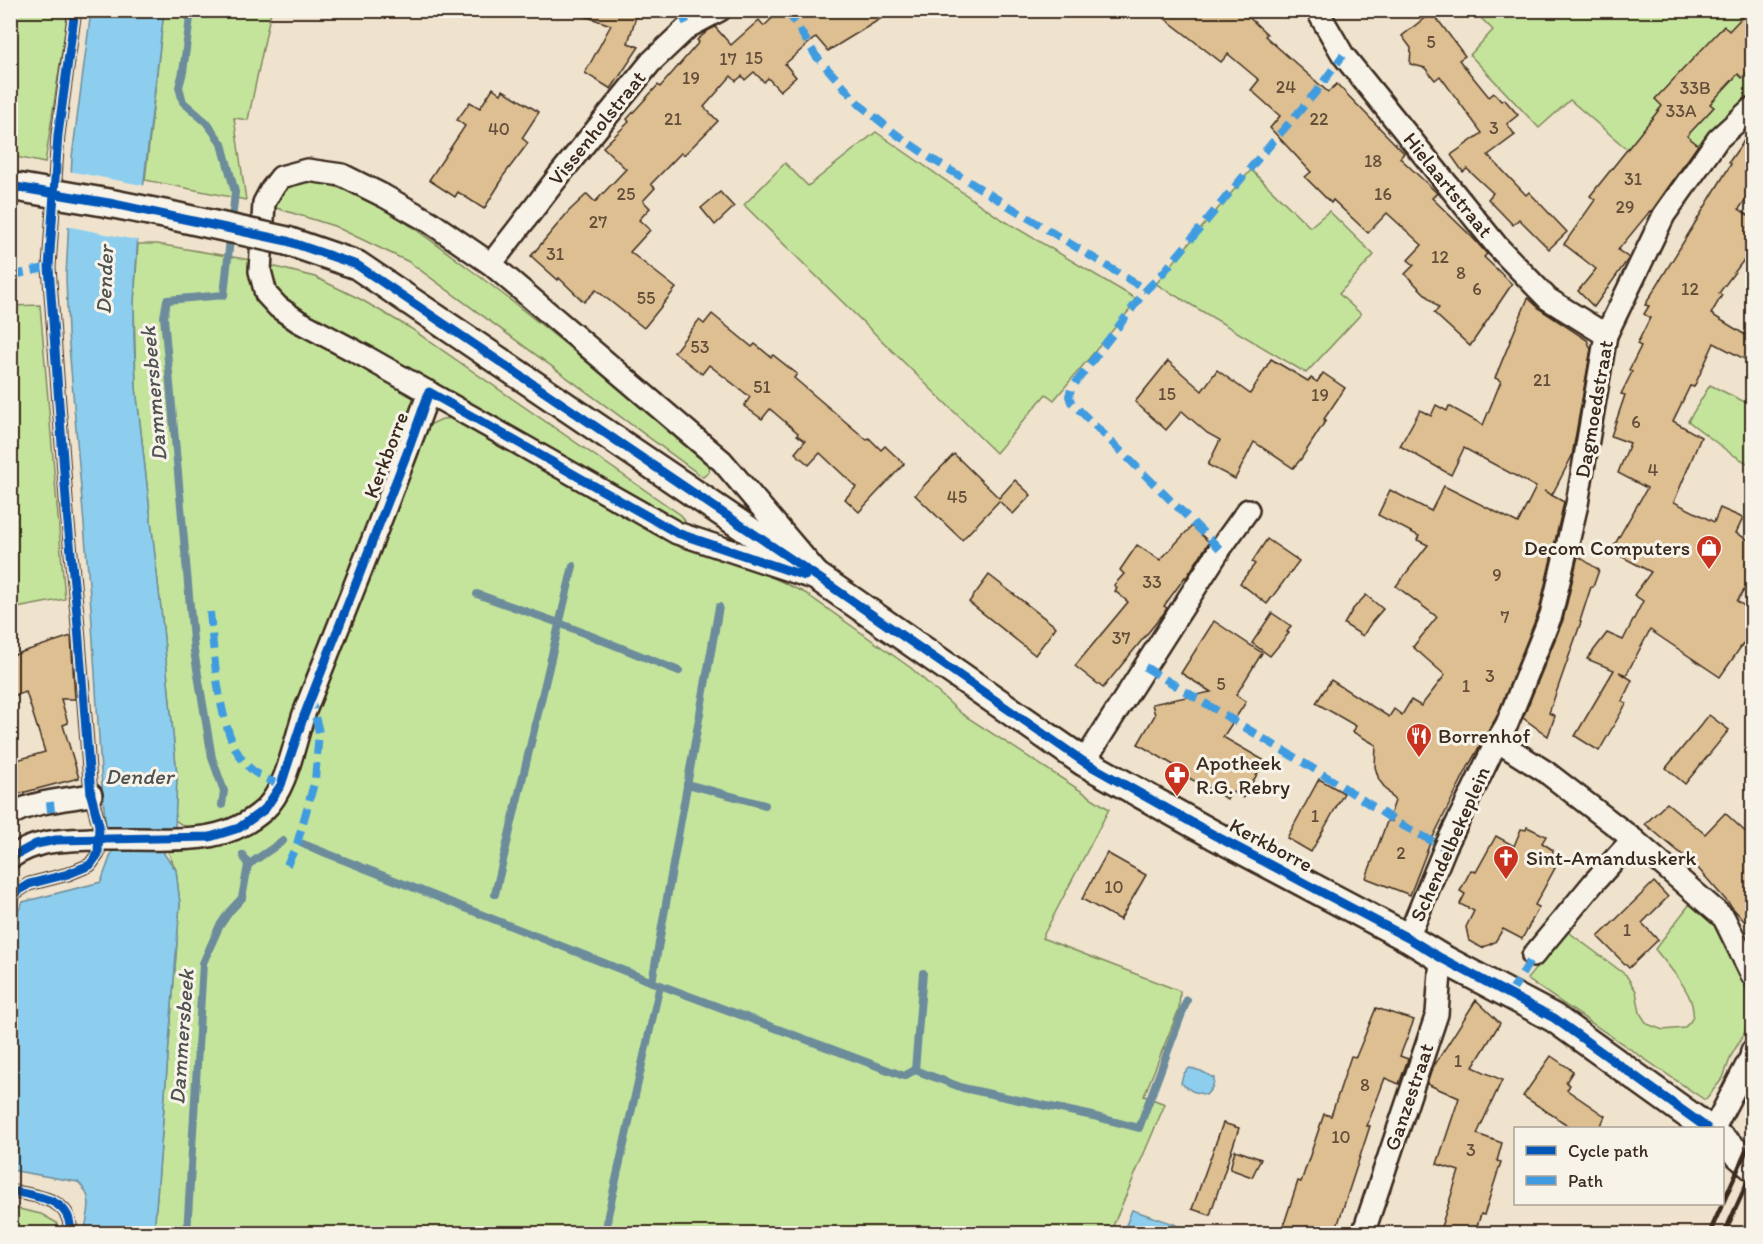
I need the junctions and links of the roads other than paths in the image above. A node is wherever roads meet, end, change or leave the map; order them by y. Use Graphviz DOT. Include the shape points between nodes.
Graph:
graph roads {
  1 [pos="75,10"];
  2 [pos="720,10"];
  3 [pos="1317,10"];
  4 [pos="1752,108"];
  5 [pos="10,186"];
  6 [pos="491,264"];
  7 [pos="1606,335"];
  8 [pos="429,392"];
  9 [pos="1248,510"];
  10 [pos="825,582"];
  11 [pos="1497,741"];
  12 [pos="1084,762"];
  13 [pos="92,795"];
  14 [pos="10,815"];
  15 [pos="1633,839"];
  16 [pos="10,858"];
  17 [pos="10,896"];
  18 [pos="1408,938"];
  19 [pos="1533,956"];
  20 [pos="1442,958"];
  21 [pos="1752,975"];
  22 [pos="1752,1051"];
  23 [pos="1706,1127"];
  24 [pos="1715,1127"];
  25 [pos="1724,1142"];
  26 [pos="1751,1165"];
  27 [pos="10,1191"];
  28 [pos="70,1233"];
  29 [pos="1363,1233"];
  1 -- 13 [label="lane" via="58,135 48,267"];
  2 -- 6 [label="street, Vissenholstraat" via="688,27 651,62"];
  3 -- 7 [label="street, Hielaartstraat" via="1342,55 1497,246 1548,299"];
  4 -- 7 [label="street, Dagmoedstraat" via="1718,139 1664,215"];
  5 -- 10 [label="street, Kerkborre, bridge" via="287,241 357,265"];
  6 -- 8 [label="street, Kerkborre" via="430,222 342,175 307,170 281,177 264,203 260,271 266,294 298,321"];
  6 -- 10 [label="street, Kerkborre" via="722,461"];
  7 -- 11 [label="street, Dagmoedstraat" via="1577,504 1551,615"];
  8 -- 10 [label="street, Kerkborre" via="677,533"];
  8 -- 16 [label="street, Kerkborre, bridge" via="302,721 282,785 265,809 239,828 210,837 56,840 36,844"];
  9 -- 12 [label="street"];
  10 -- 12 [label="street, Kerkborre"];
  11 -- 15 [label="street, Schendelbekeplein" via="1546,772"];
  11 -- 18 [label="street, Schendelbekeplein"];
  12 -- 18 [label="street, Kerkborre"];
  13 -- 14 [label="street" via="43,803"];
  13 -- 17 [label="lane" via="99,825 98,854 90,864 29,884"];
  15 -- 19 [label="street"];
  15 -- 21 [label="street, Schendelbekeplein" via="1724,918"];
  18 -- 20 [label="street, Kerkborre"];
  20 -- 23 [label="street, Kerkborre" via="1554,1018"];
  20 -- 29 [label="street, Ganzestraat" via="1437,1014"];
  22 -- 24 [label="street"];
  25 -- 26 [label="street"];
  27 -- 28 [label="lane" via="48,1198 57,1204 64,1209"];
}
